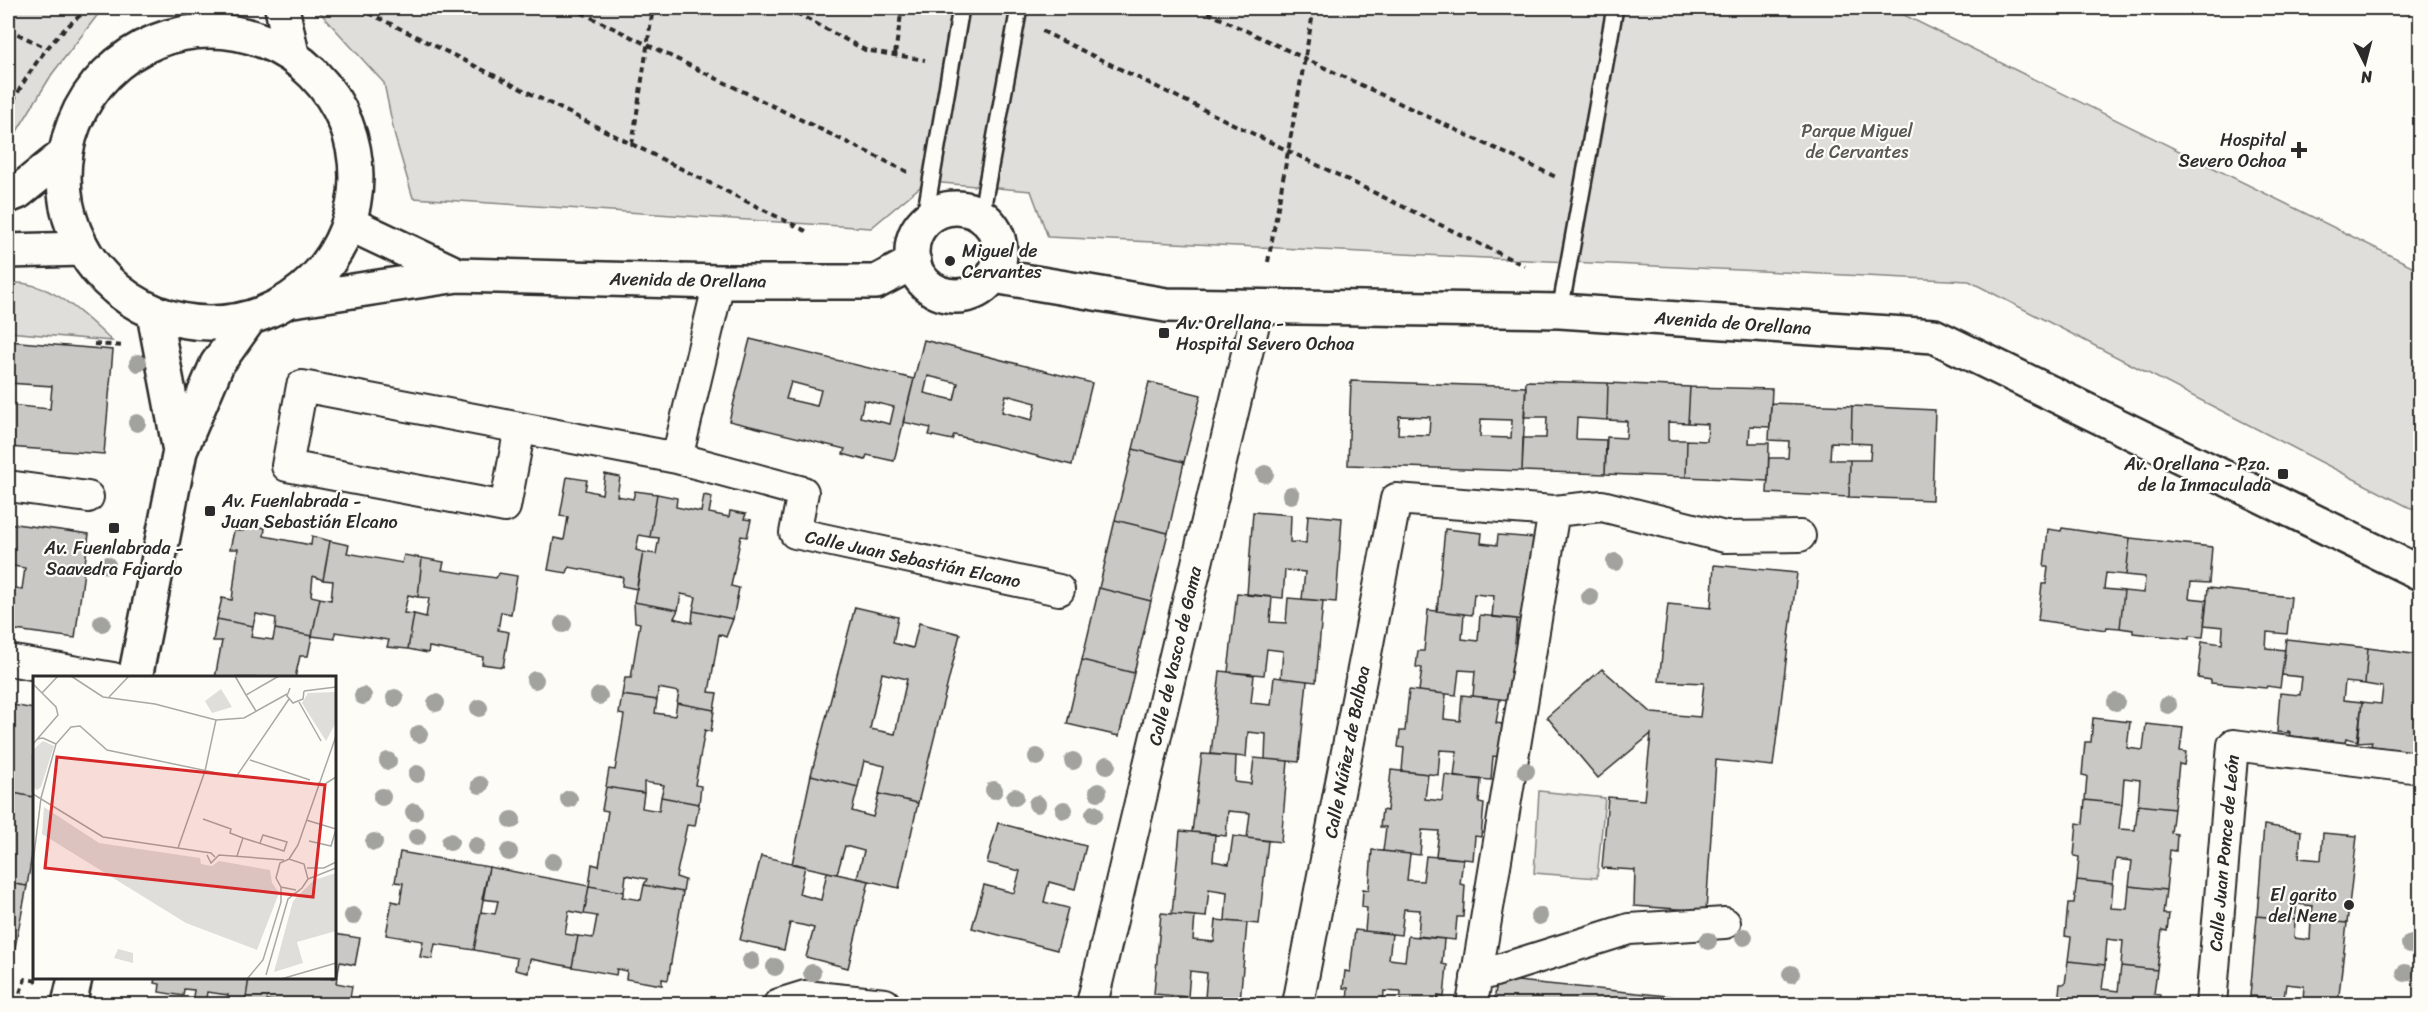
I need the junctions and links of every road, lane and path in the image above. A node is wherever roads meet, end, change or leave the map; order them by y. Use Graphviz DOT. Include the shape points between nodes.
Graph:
graph roads {
  1 [pos="90,8"];
  2 [pos="195,8"];
  3 [pos="282,8"];
  4 [pos="358,8"];
  5 [pos="572,8"];
  6 [pos="653,8"];
  7 [pos="787,8"];
  8 [pos="902,8"];
  9 [pos="961,8"];
  10 [pos="1198,8"];
  11 [pos="1314,8"];
  12 [pos="1615,8"];
  13 [pos="1018,13"];
  14 [pos="8,29"];
  15 [pos="155,41"];
  16 [pos="646,43"];
  17 [pos="46,48"];
  18 [pos="292,54"];
  19 [pos="895,54"];
  20 [pos="1305,58"];
  21 [pos="931,61"];
  22 [pos="8,111"];
  23 [pos="632,145"];
  24 [pos="1288,151"];
  25 [pos="64,154"];
  26 [pos="912,174"];
  27 [pos="1564,181"];
  28 [pos="8,196"];
  29 [pos="981,216"];
  30 [pos="924,222"];
  31 [pos="350,224"];
  32 [pos="808,232"];
  33 [pos="82,249"];
  34 [pos="8,251"];
  35 [pos="914,262"];
  36 [pos="1268,262"];
  37 [pos="1525,266"];
  38 [pos="458,275"];
  39 [pos="993,276"];
  40 [pos="719,282"];
  41 [pos="293,300"];
  42 [pos="1257,307"];
  43 [pos="1560,311"];
  44 [pos="154,314"];
  45 [pos="249,320"];
  46 [pos="94,344"];
  47 [pos="125,346"];
  48 [pos="520,428"];
  49 [pos="180,451"];
  50 [pos="677,458"];
  51 [pos="8,486"];
  52 [pos="88,497"];
  53 [pos="1554,511"];
  54 [pos="1800,536"];
  55 [pos="2421,573"];
  56 [pos="1059,590"];
  57 [pos="8,660"];
  58 [pos="101,676"];
  59 [pos="135,676"];
  60 [pos="2421,768"];
  61 [pos="1725,923"];
  62 [pos="60,980"];
  63 [pos="1474,991"];
  64 [pos="20,993"];
  65 [pos="69,1005"];
  66 [pos="779,1005"];
  67 [pos="885,1005"];
  68 [pos="1092,1005"];
  69 [pos="1298,1005"];
  70 [pos="2211,1005"];
  1 -- 17 [label="path"];
  2 -- 15 [label="main road"];
  3 -- 18 [label="main road"];
  4 -- 23 [label="path"];
  5 -- 16 [label="path"];
  6 -- 16 [label="path"];
  7 -- 19 [label="path" via="865,50"];
  8 -- 19 [label="path"];
  9 -- 30 [label="lane"];
  10 -- 20 [label="path"];
  11 -- 20 [label="path"];
  12 -- 43 [label="lane"];
  13 -- 24 [label="path"];
  13 -- 29 [label="lane"];
  14 -- 17 [label="path"];
  15 -- 18 [label="main road" via="199,30 248,34"];
  15 -- 25 [label="main road" via="110,69 80,108"];
  16 -- 23 [label="path"];
  16 -- 26 [label="path"];
  17 -- 22 [label="path"];
  18 -- 31 [label="main road" via="328,87 350,129 358,177"];
  19 -- 21 [label="path"];
  20 -- 24 [label="path"];
  20 -- 27 [label="path"];
  23 -- 32 [label="path"];
  24 -- 36 [label="path"];
  24 -- 37 [label="path"];
  25 -- 28 [label="main road"];
  25 -- 33 [label="main road" via="65,203"];
  29 -- 30 [label="main road" via="964,208 950,208"];
  29 -- 39 [label="main road" via="997,234 1001,248"];
  30 -- 35 [label="main road" via="912,248"];
  31 -- 38 [label="main road, Avenida de Orellana"];
  31 -- 41 [label="main road" via="328,267"];
  33 -- 34 [label="main road"];
  33 -- 44 [label="main road" via="112,287"];
  35 -- 39 [label="main road" via="919,276 942,294 971,294"];
  35 -- 40 [label="main road, Avenida de Orellana" via="876,282"];
  38 -- 40 [label="main road, Avenida de Orellana"];
  38 -- 41 [label="main road, Avenida de Orellana"];
  39 -- 42 [label="main road, Avenida de Orellana" via="1166,305"];
  40 -- 50 [label="street"];
  41 -- 45 [label="main road"];
  42 -- 43 [label="main road, Avenida de Orellana"];
  42 -- 68 [label="street, Calle de Vasco de Gama"];
  43 -- 55 [label="main road, Avenida de Orellana" via="1934,336"];
  44 -- 45 [label="main road" via="201,324"];
  44 -- 49 [label="main road"];
  45 -- 49 [label="main road" via="217,364"];
  46 -- 47 [label="path"];
  48 -- 48 [label="street, Calle Juan Sebastián Elcano" via="302,386 287,466 505,507"];
  48 -- 50 [label="street, Calle Juan Sebastián Elcano"];
  49 -- 59 [label="main road"];
  50 -- 56 [label="street, Calle Juan Sebastián Elcano" via="803,492 795,533"];
  51 -- 52 [label="street"];
  53 -- 54 [label="street" via="1602,506 1725,537"];
  53 -- 63 [label="street"];
  53 -- 69 [label="street, Calle Núñez de Balboa" via="1396,499"];
  57 -- 58 [label="street"];
  60 -- 70 [label="street, Calle Juan Ponce de León" via="2233,745"];
  61 -- 63 [label="street" via="1629,929"];
  62 -- 64 [label="path" via="25,979"];
  62 -- 65 [label="main road"];
  66 -- 67 [label="street" via="805,996"];
}
